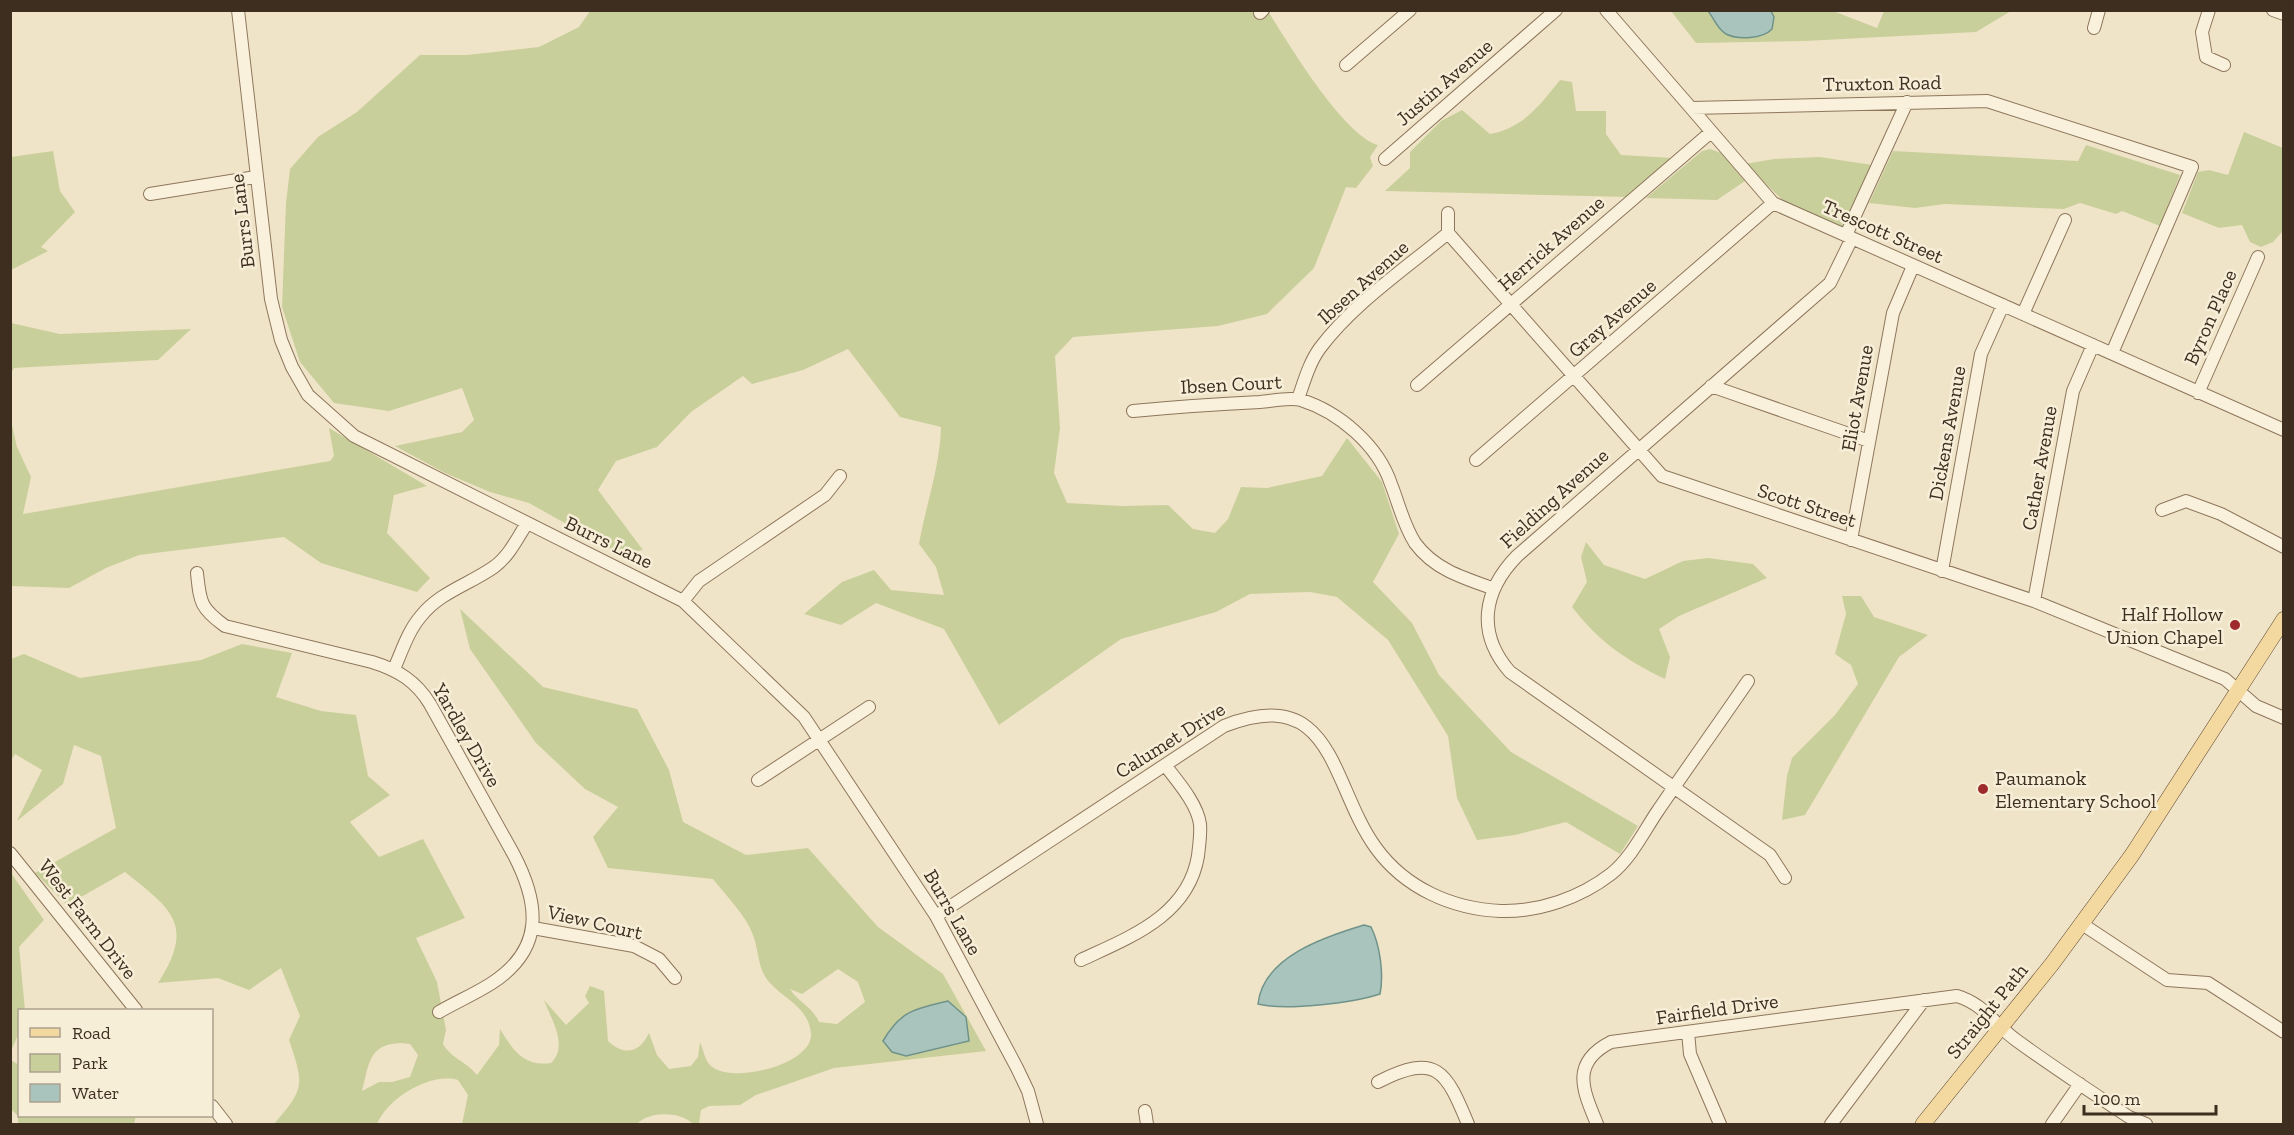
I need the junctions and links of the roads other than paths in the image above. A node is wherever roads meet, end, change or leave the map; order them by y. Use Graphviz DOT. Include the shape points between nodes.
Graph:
graph roads {
  1 [pos="238,10"];
  2 [pos="1410,10"];
  3 [pos="1556,10"];
  4 [pos="1606,10"];
  5 [pos="2099,10"];
  6 [pos="2209,10"];
  7 [pos="2273,10"];
  8 [pos="2283,14"];
  9 [pos="2094,28"];
  10 [pos="2224,65"];
  11 [pos="1346,66"];
  12 [pos="1906,102"];
  13 [pos="1690,108"];
  14 [pos="1711,132"];
  15 [pos="1385,159"];
  16 [pos="256,177"];
  17 [pos="150,194"];
  18 [pos="1773,203"];
  19 [pos="1448,213"];
  20 [pos="2065,220"];
  21 [pos="1448,233"];
  22 [pos="1849,236"];
  23 [pos="2258,258"];
  24 [pos="1913,266"];
  25 [pos="1510,305"];
  26 [pos="2002,305"];
  27 [pos="2024,314"];
  28 [pos="2093,345"];
  29 [pos="2112,352"];
  30 [pos="1574,377"];
  31 [pos="1417,385"];
  32 [pos="1711,386"];
  33 [pos="2199,393"];
  34 [pos="1298,399"];
  35 [pos="1133,411"];
  36 [pos="2283,430"];
  37 [pos="1869,441"];
  38 [pos="1637,449"];
  39 [pos="1476,460"];
  40 [pos="840,476"];
  41 [pos="2162,510"];
  42 [pos="527,524"];
  43 [pos="1851,540"];
  44 [pos="2283,547"];
  45 [pos="1942,571"];
  46 [pos="197,573"];
  47 [pos="1492,588"];
  48 [pos="683,601"];
  49 [pos="2034,601"];
  50 [pos="2283,619"];
  51 [pos="394,669"];
  52 [pos="1748,681"];
  53 [pos="2240,691"];
  54 [pos="869,707"];
  55 [pos="2283,718"];
  56 [pos="821,739"];
  57 [pos="1165,765"];
  58 [pos="758,780"];
  59 [pos="1675,787"];
  60 [pos="10,853"];
  61 [pos="1785,878"];
  62 [pos="936,916"];
  63 [pos="2082,924"];
  64 [pos="533,928"];
  65 [pos="1081,960"];
  66 [pos="675,978"];
  67 [pos="1924,1000"];
  68 [pos="134,1009"];
  69 [pos="439,1012"];
  70 [pos="2002,1028"];
  71 [pos="1688,1032"];
  72 [pos="2283,1032"];
  73 [pos="1378,1082"];
  74 [pos="2080,1084"];
  75 [pos="213,1107"];
  76 [pos="1145,1111"];
  77 [pos="226,1125"];
  78 [pos="1037,1125"];
  79 [pos="1147,1125"];
  80 [pos="1468,1125"];
  81 [pos="1597,1125"];
  82 [pos="1720,1125"];
  83 [pos="1831,1125"];
  84 [pos="1923,1125"];
  85 [pos="2052,1125"];
  86 [pos="2146,1125"];
  1 -- 16 [label="street, Burrs Lane"];
  2 -- 11 [label="street"];
  3 -- 15 [label="street, Justin Avenue"];
  4 -- 13 [label="street"];
  5 -- 9 [label="street"];
  6 -- 10 [label="street" via="2202,32 2206,57"];
  7 -- 8 [label="street"];
  12 -- 13 [label="street, Truxton Road"];
  12 -- 22 [label="street, Fielding Avenue"];
  12 -- 29 [label="street, Truxton Road" via="1987,101 2192,167"];
  13 -- 14 [label="street, Trescott Street"];
  14 -- 18 [label="street, Trescott Street"];
  14 -- 25 [label="street, Herrick Avenue"];
  16 -- 17 [label="street"];
  16 -- 42 [label="street, Burrs Lane" via="277,325 292,367 308,395 354,436"];
  18 -- 22 [label="street, Trescott Street"];
  18 -- 30 [label="street, Gray Avenue"];
  19 -- 21 [label="street"];
  20 -- 27 [label="street"];
  21 -- 25 [label="street, Scott Street"];
  21 -- 34 [label="street, Ibsen Avenue" via="1346,319 1319,349"];
  22 -- 24 [label="street, Trescott Street"];
  22 -- 32 [label="street, Fielding Avenue" via="1830,283"];
  23 -- 33 [label="street, Byron Place"];
  24 -- 26 [label="street, Trescott Street"];
  24 -- 37 [label="street, Eliot Avenue" via="1893,313"];
  25 -- 30 [label="street, Scott Street"];
  25 -- 31 [label="street, Herrick Avenue"];
  26 -- 27 [label="street, Trescott Street"];
  26 -- 45 [label="street, Dickens Avenue" via="1981,354"];
  27 -- 28 [label="street, Trescott Street"];
  28 -- 29 [label="street, Trescott Street"];
  28 -- 49 [label="street, Cather Avenue" via="2073,391"];
  29 -- 33 [label="street"];
  30 -- 38 [label="street, Scott Street"];
  30 -- 39 [label="street, Gray Avenue"];
  32 -- 37 [label="street"];
  32 -- 38 [label="street, Fielding Avenue"];
  33 -- 36 [label="street"];
  34 -- 35 [label="street, Ibsen Court"];
  34 -- 47 [label="street, Ibsen Court" via="1325,410 1358,434 1391,482 1407,529 1434,562 1455,575"];
  37 -- 43 [label="street, Eliot Avenue"];
  38 -- 43 [label="street, Scott Street" via="1662,476"];
  38 -- 47 [label="street, Fielding Avenue" via="1517,556"];
  40 -- 48 [label="street" via="825,495 699,581"];
  41 -- 44 [label="street" via="2186,501 2222,514"];
  42 -- 48 [label="street, Burrs Lane"];
  42 -- 51 [label="street" via="509,553 494,567 440,598 422,614"];
  43 -- 45 [label="street, Scott Street"];
  45 -- 49 [label="street, Scott Street"];
  46 -- 51 [label="street, Yardley Drive" via="200,602 225,626"];
  47 -- 59 [label="street" via="1491,636 1510,672"];
  48 -- 56 [label="street, Burrs Lane" via="804,717"];
  49 -- 53 [label="street, Scott Street" via="2225,680"];
  50 -- 53 [label="main road, Straight Path"];
  51 -- 64 [label="street, Yardley Drive" via="422,691 514,855 532,903"];
  52 -- 59 [label="street, Calumet Drive"];
  53 -- 55 [label="street, Scott Street" via="2256,706"];
  53 -- 63 [label="main road, Straight Path"];
  54 -- 56 [label="street"];
  56 -- 58 [label="street"];
  56 -- 62 [label="street, Burrs Lane"];
  57 -- 59 [label="street, Calumet Drive" via="1224,726 1248,716 1267,714 1305,726 1324,743 1363,827 1389,863 1415,886 1439,899 1480,910 1548,906 1575,896 1611,874 1635,847"];
  57 -- 62 [label="street, Calumet Drive"];
  57 -- 65 [label="street" via="1187,795 1200,823 1195,873 1178,903 1145,929"];
  59 -- 61 [label="street" via="1770,855"];
  60 -- 68 [label="street, West Farm Drive"];
  62 -- 78 [label="street, Burrs Lane" via="1017,1068"];
  63 -- 70 [label="main road, Straight Path"];
  63 -- 72 [label="street" via="2167,980 2208,983"];
  64 -- 66 [label="street, View Court" via="634,946 659,959"];
  64 -- 69 [label="street, Yardley Drive" via="522,955 508,971"];
  67 -- 70 [label="street, Fairfield Drive" via="1957,996 1971,1000"];
  67 -- 71 [label="street, Fairfield Drive"];
  67 -- 83 [label="street"];
  70 -- 74 [label="street, Fairfield Drive"];
  70 -- 84 [label="main road, Straight Path"];
  71 -- 81 [label="street, Fairfield Drive" via="1611,1042 1598,1049 1581,1080"];
  71 -- 82 [label="street" via="1690,1054"];
  73 -- 80 [label="street" via="1416,1067 1432,1068 1454,1089"];
  74 -- 85 [label="street"];
  74 -- 86 [label="street, Fairfield Drive"];
  75 -- 77 [label="street"];
  76 -- 79 [label="street"];
}
